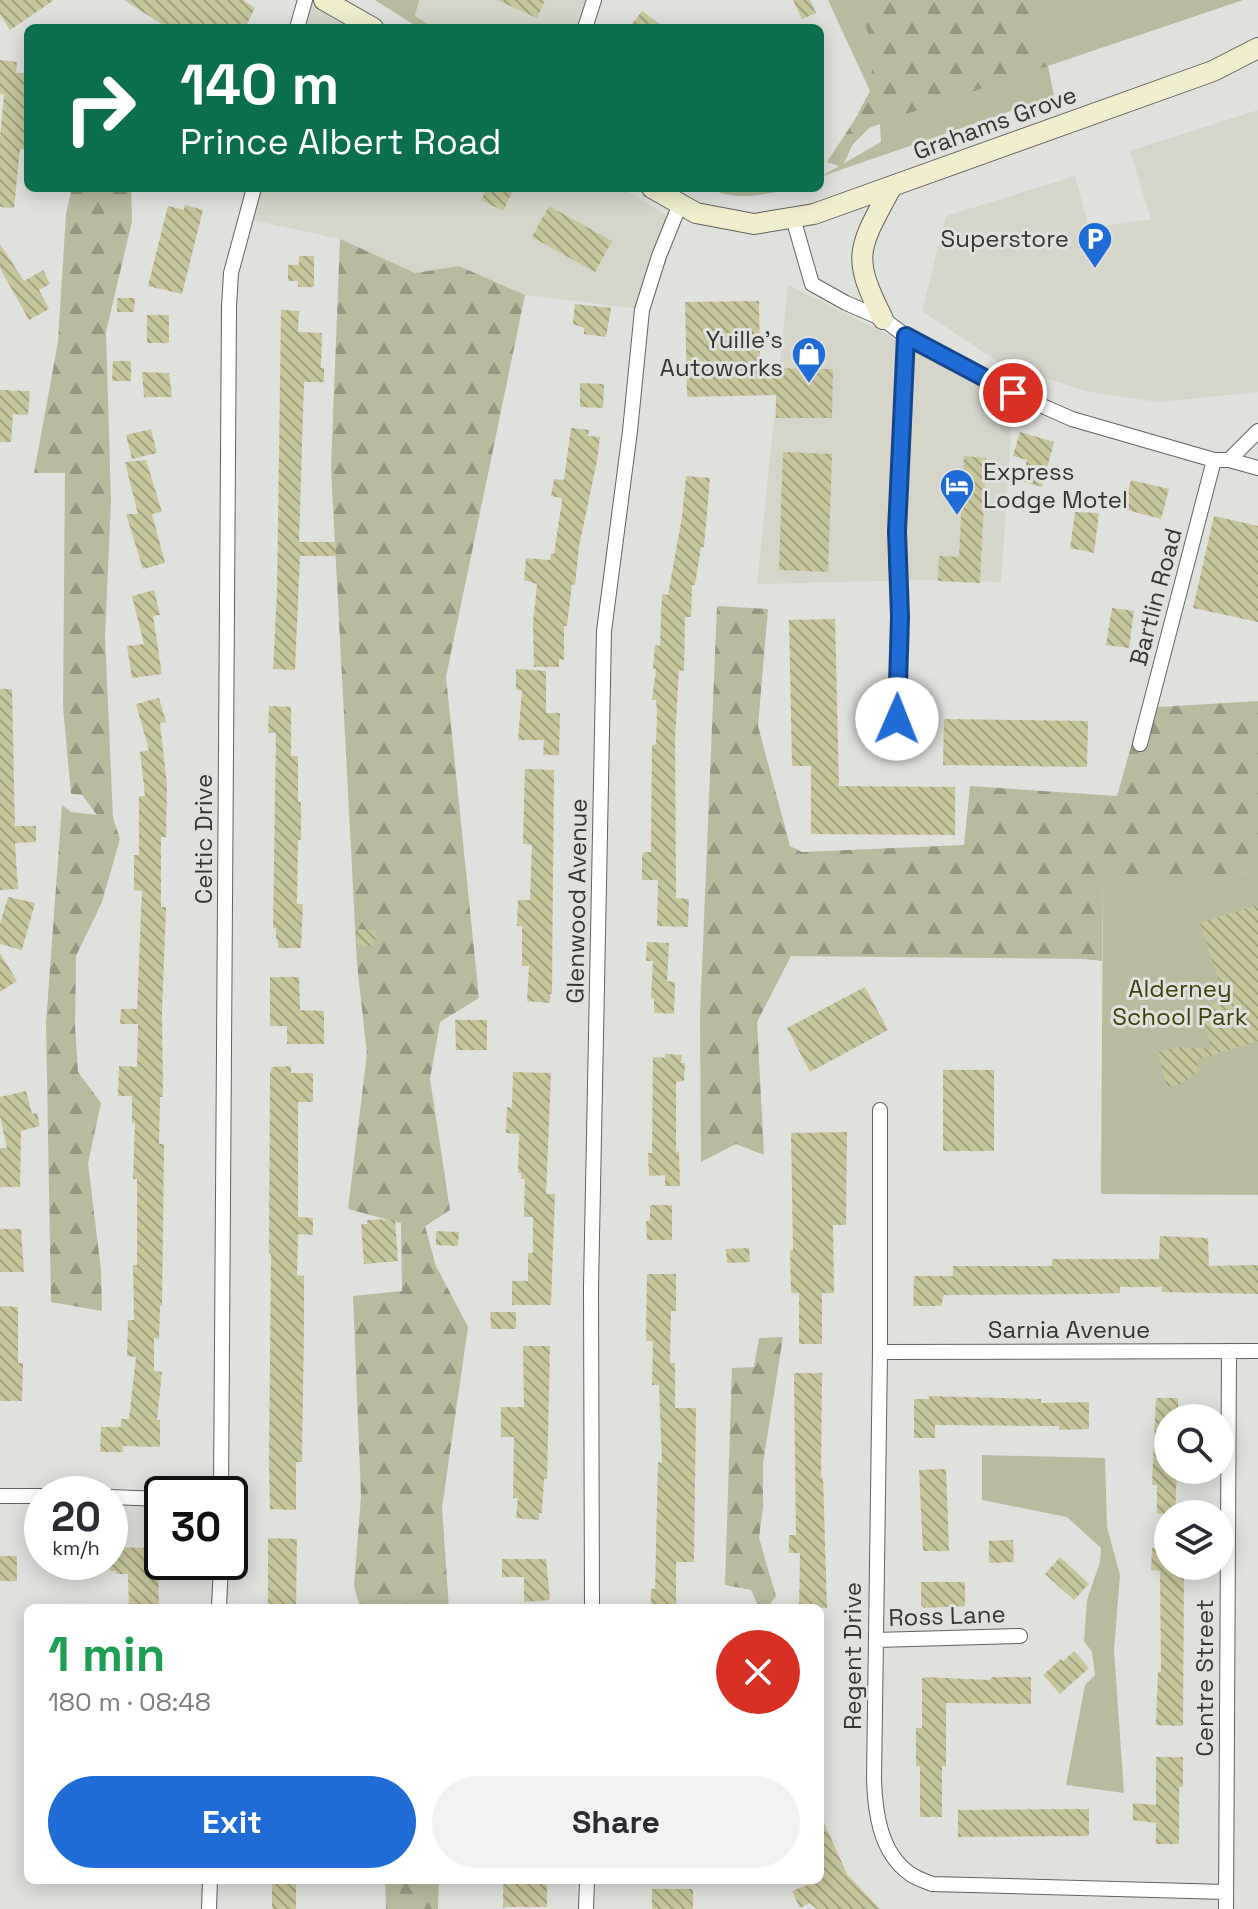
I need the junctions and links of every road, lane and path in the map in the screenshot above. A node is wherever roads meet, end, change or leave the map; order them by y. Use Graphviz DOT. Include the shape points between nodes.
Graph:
graph roads {
  1 [pos="305,0"];
  2 [pos="324,0"];
  3 [pos="594,0"];
  4 [pos="298,24"];
  5 [pos="366,24"];
  6 [pos="586,24"];
  7 [pos="1258,48"];
  8 [pos="1258,64"];
  9 [pos="1213,71"];
  10 [pos="891,188"];
  11 [pos="253,192"];
  12 [pos="659,192"];
  13 [pos="680,204"];
  14 [pos="793,218"];
  15 [pos="883,319"];
  16 [pos="906,336"];
  17 [pos="1258,431"];
  18 [pos="1222,460"];
  19 [pos="1258,468"];
  20 [pos="897,742"];
  21 [pos="1140,744"];
  22 [pos="880,1110"];
  23 [pos="1229,1351"];
  24 [pos="1258,1351"];
  25 [pos="880,1352"];
  26 [pos="221,1476"];
  27 [pos="0,1496"];
  28 [pos="24,1496"];
  29 [pos="220,1580"];
  30 [pos="219,1604"];
  31 [pos="592,1604"];
  32 [pos="1020,1636"];
  33 [pos="876,1640"];
  34 [pos="210,1884"];
  35 [pos="587,1884"];
  36 [pos="1226,1892"];
  37 [pos="209,1909"];
  38 [pos="586,1909"];
  39 [pos="1226,1909"];
  1 -- 4 [label="street"];
  2 -- 5 [label="main road"];
  3 -- 6 [label="street"];
  7 -- 9 [label="main road, Grahams Grove"];
  8 -- 9 [label="main road, Grahams Grove"];
  9 -- 10 [label="main road, Grahams Grove"];
  10 -- 14 [label="main road, Grahams Grove"];
  10 -- 15 [label="main road" via="862,248 861,267"];
  11 -- 26 [label="street, Celtic Drive" via="231,273 229,307"];
  12 -- 13 [label="main road, Grahams Grove"];
  13 -- 14 [label="main road, Grahams Grove" via="696,213 754,224"];
  13 -- 31 [label="street, Glenwood Avenue" via="642,310 604,631 591,1288"];
  14 -- 15 [label="street" via="812,284"];
  15 -- 16 [label="street"];
  16 -- 18 [label="street" via="1072,419"];
  16 -- 20 [label="street" via="897,531"];
  17 -- 18 [label="street"];
  18 -- 19 [label="street"];
  18 -- 21 [label="street, Bartlin Road"];
  22 -- 25 [label="street, Regent Drive"];
  23 -- 24 [label="street, Sarnia Avenue"];
  23 -- 25 [label="street, Sarnia Avenue"];
  23 -- 36 [label="street, Centre Street"];
  25 -- 33 [label="street, Regent Drive"];
  27 -- 28 [label="street"];
  29 -- 30 [label="street"];
  32 -- 33 [label="street, Ross Lane"];
  33 -- 36 [label="street, Regent Drive" via="875,1804 885,1842 909,1873 932,1884 959,1887"];
  34 -- 37 [label="street"];
  35 -- 38 [label="street"];
  36 -- 39 [label="street, Centre Street"];
}
